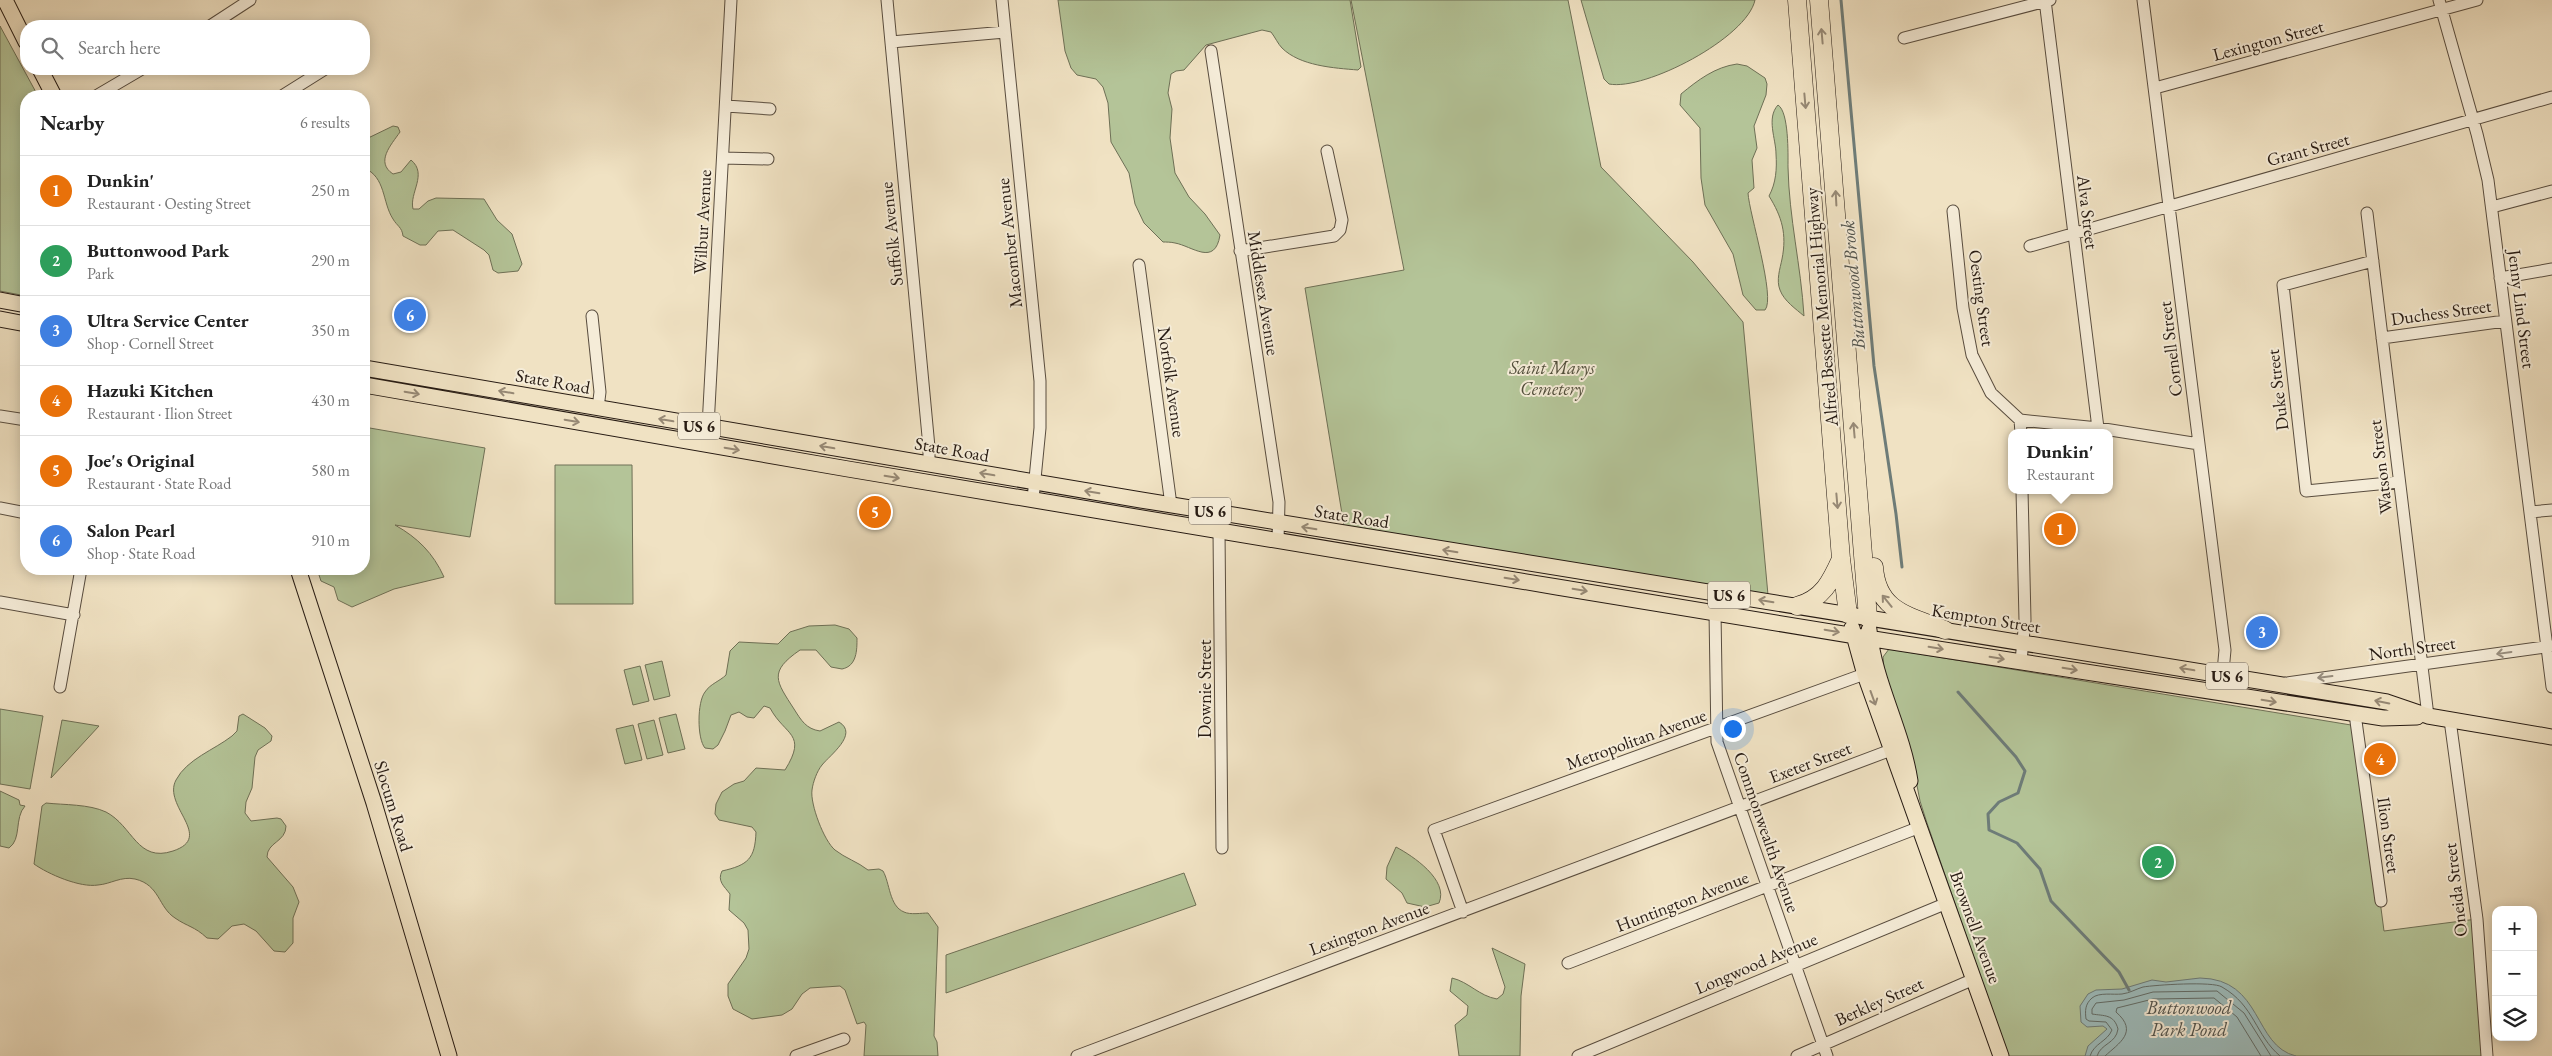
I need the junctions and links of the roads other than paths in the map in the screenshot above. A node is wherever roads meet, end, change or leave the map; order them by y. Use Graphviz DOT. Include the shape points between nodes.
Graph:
graph roads {
  1 [pos="5,0"];
  2 [pos="250,0"];
  3 [pos="731,0"];
  4 [pos="886,0"];
  5 [pos="1002,0"];
  6 [pos="1797,0"];
  7 [pos="1819,0"];
  8 [pos="2047,0"];
  9 [pos="2143,0"];
  10 [pos="2477,0"];
  11 [pos="2441,5"];
  12 [pos="219,20"];
  13 [pos="20,30"];
  14 [pos="1005,32"];
  15 [pos="1904,38"];
  16 [pos="891,42"];
  17 [pos="1211,51"];
  18 [pos="43,75"];
  19 [pos="132,75"];
  20 [pos="315,75"];
  21 [pos="2154,88"];
  22 [pos="51,90"];
  23 [pos="106,90"];
  24 [pos="292,90"];
  25 [pos="2552,97"];
  26 [pos="726,106"];
  27 [pos="770,109"];
  28 [pos="2473,120"];
  29 [pos="1327,151"];
  30 [pos="723,158"];
  31 [pos="768,159"];
  32 [pos="2552,191"];
  33 [pos="2169,206"];
  34 [pos="2492,207"];
  35 [pos="1953,211"];
  36 [pos="2367,213"];
  37 [pos="2073,234"];
  38 [pos="2030,246"];
  39 [pos="1240,251"];
  40 [pos="2372,261"];
  41 [pos="1140,265"];
  42 [pos="2552,269"];
  43 [pos="2500,278"];
  44 [pos="0,300"];
  45 [pos="20,304"];
  46 [pos="592,316"];
  47 [pos="0,319"];
  48 [pos="2505,321"];
  49 [pos="20,323"];
  50 [pos="2382,338"];
  51 [pos="370,369"];
  52 [pos="370,386"];
  53 [pos="598,408"];
  54 [pos="0,416"];
  55 [pos="20,419"];
  56 [pos="2020,420"];
  57 [pos="709,427"];
  58 [pos="2098,428"];
  59 [pos="2021,429"];
  60 [pos="2104,429"];
  61 [pos="2113,430"];
  62 [pos="2199,444"];
  63 [pos="707,445"];
  64 [pos="1856,452"];
  65 [pos="929,464"];
  66 [pos="1035,482"];
  67 [pos="2399,482"];
  68 [pos="2022,494"];
  69 [pos="1033,499"];
  70 [pos="1171,505"];
  71 [pos="0,508"];
  72 [pos="2552,510"];
  73 [pos="20,512"];
  74 [pos="2530,512"];
  75 [pos="1280,523"];
  76 [pos="1219,531"];
  77 [pos="1278,540"];
  78 [pos="1841,559"];
  79 [pos="1535,564"];
  80 [pos="80,575"];
  81 [pos="300,575"];
  82 [pos="1532,582"];
  83 [pos="0,602"];
  84 [pos="1797,606"];
  85 [pos="1715,612"];
  86 [pos="1848,614"];
  87 [pos="74,615"];
  88 [pos="1868,618"];
  89 [pos="1945,630"];
  90 [pos="1853,635"];
  91 [pos="1870,638"];
  92 [pos="2024,643"];
  93 [pos="2549,646"];
  94 [pos="2021,661"];
  95 [pos="2423,665"];
  96 [pos="1871,672"];
  97 [pos="2224,676"];
  98 [pos="2276,684"];
  99 [pos="60,687"];
  100 [pos="2552,687"];
  101 [pos="2326,692"];
  102 [pos="2221,693"];
  103 [pos="2324,709"];
  104 [pos="2356,714"];
  105 [pos="2428,716"];
  106 [pos="2450,720"];
  107 [pos="1717,729"];
  108 [pos="2552,737"];
  109 [pos="1897,748"];
  110 [pos="1740,807"];
  111 [pos="1920,827"];
  112 [pos="1674,833"];
  113 [pos="1222,848"];
  114 [pos="1768,886"];
  115 [pos="2381,901"];
  116 [pos="1947,903"];
  117 [pos="1464,912"];
  118 [pos="1568,964"];
  119 [pos="1795,966"];
  120 [pos="1974,979"];
  121 [pos="844,1039"];
  122 [pos="1825,1050"];
  123 [pos="1999,1055"];
  124 [pos="449,1056"];
  125 [pos="796,1056"];
  126 [pos="1077,1056"];
  127 [pos="1578,1056"];
  128 [pos="1797,1056"];
  129 [pos="2487,1056"];
  1 -- 13 [label="main road"];
  2 -- 12 [label="street"];
  3 -- 26 [label="street, Wilbur Avenue"];
  4 -- 16 [label="street, Suffolk Avenue"];
  5 -- 14 [label="street, Macomber Avenue"];
  6 -- 78 [label="highway, Alfred Bessette Memorial Highway, one-way"];
  64 -- 7 [label="highway, Alfred Bessette Memorial Highway, one-way"];
  8 -- 15 [label="street"];
  8 -- 37 [label="street, Alva Street"];
  9 -- 21 [label="street, Cornell Street"];
  10 -- 11 [label="street, Lexington Street"];
  11 -- 21 [label="street, Lexington Street"];
  11 -- 28 [label="street, Jenny Lind Street"];
  14 -- 16 [label="street"];
  14 -- 66 [label="street, Macomber Avenue" via="1040,381"];
  16 -- 65 [label="street, Suffolk Avenue"];
  17 -- 39 [label="street, Middlesex Avenue"];
  18 -- 22 [label="main road"];
  19 -- 23 [label="street"];
  20 -- 24 [label="street"];
  21 -- 33 [label="street, Cornell Street"];
  25 -- 28 [label="street, Grant Street"];
  26 -- 27 [label="street"];
  26 -- 30 [label="street, Wilbur Avenue"];
  28 -- 33 [label="street, Grant Street"];
  28 -- 34 [label="street, Jenny Lind Street"];
  29 -- 39 [label="street" via="1342,220 1340,230 1334,236"];
  30 -- 31 [label="street"];
  30 -- 57 [label="street, Wilbur Avenue"];
  32 -- 34 [label="street"];
  33 -- 37 [label="street, Grant Street"];
  33 -- 62 [label="street, Cornell Street"];
  34 -- 43 [label="street, Jenny Lind Street"];
  35 -- 56 [label="street, Oesting Street" via="1963,308 1972,355 1991,393"];
  36 -- 40 [label="street, Watson Street"];
  37 -- 38 [label="street, Grant Street"];
  37 -- 58 [label="street, Alva Street" via="2087,320"];
  39 -- 75 [label="street, Middlesex Avenue"];
  40 -- 50 [label="street, Watson Street"];
  40 -- 67 [label="street, Duke Street" via="2283,285 2306,491"];
  41 -- 70 [label="street, Norfolk Avenue"];
  42 -- 43 [label="street"];
  43 -- 48 [label="street, Jenny Lind Street"];
  44 -- 45 [label="main road"];
  46 -- 53 [label="street" via="600,392"];
  47 -- 49 [label="main road"];
  48 -- 50 [label="street, Duchess Street"];
  48 -- 74 [label="street, Jenny Lind Street"];
  50 -- 67 [label="street, Watson Street"];
  53 -- 51 [label="main road, State Road / US 6, one-way"];
  52 -- 63 [label="main road, State Road / US 6, one-way"];
  57 -- 53 [label="main road, State Road / US 6, one-way"];
  54 -- 55 [label="street"];
  56 -- 58 [label="street"];
  56 -- 59 [label="street"];
  57 -- 63 [label="street, Wilbur Avenue"];
  65 -- 57 [label="main road, State Road / US 6, one-way"];
  58 -- 60 [label="street"];
  61 -- 62 [label="street"];
  62 -- 97 [label="street, Cornell Street" via="2225,650"];
  63 -- 69 [label="main road, State Road / US 6, one-way"];
  64 -- 88 [label="highway, Alfred Bessette Memorial Highway"];
  89 -- 64 [label="highway, one-way" via="1893,609 1877,588 1870,516"];
  66 -- 65 [label="main road, State Road / US 6, one-way"];
  66 -- 69 [label="street, Macomber Avenue"];
  70 -- 66 [label="main road, State Road / US 6, one-way"];
  67 -- 95 [label="street, Watson Street"];
  68 -- 92 [label="street"];
  69 -- 76 [label="main road, State Road / US 6"];
  70 -- 75 [label="main road, State Road / US 6"];
  71 -- 73 [label="street"];
  72 -- 74 [label="street"];
  74 -- 93 [label="street, Jenny Lind Street"];
  75 -- 77 [label="street, Middlesex Avenue"];
  79 -- 75 [label="main road, State Road / US 6, one-way"];
  76 -- 77 [label="main road, State Road / US 6"];
  76 -- 113 [label="street, Downie Street"];
  77 -- 82 [label="main road, State Road / US 6, one-way"];
  78 -- 84 [label="highway" via="1826,589 1812,601"];
  78 -- 86 [label="highway, Alfred Bessette Memorial Highway"];
  79 -- 82 [label="main road"];
  84 -- 79 [label="main road, Kempton Street / US 6, one-way"];
  80 -- 87 [label="street"];
  81 -- 124 [label="main road, Slocum Road" via="374,803"];
  82 -- 85 [label="main road, Kempton Street / US 6, one-way"];
  83 -- 87 [label="street"];
  84 -- 86 [label="main road, Kempton Street / US 6"];
  85 -- 90 [label="main road, Kempton Street / US 6, one-way"];
  85 -- 107 [label="street, Commonwealth Avenue"];
  86 -- 88 [label="main road, Kempton Street / US 6"];
  86 -- 90 [label="main road, Brownell Avenue"];
  87 -- 99 [label="street"];
  88 -- 89 [label="main road, Kempton Street / US 6"];
  88 -- 91 [label="main road, Brownell Avenue"];
  89 -- 92 [label="main road, Kempton Street / US 6"];
  90 -- 91 [label="main road, Kempton Street / US 6"];
  90 -- 96 [label="main road, Brownell Avenue"];
  91 -- 94 [label="main road, Kempton Street / US 6, one-way"];
  91 -- 96 [label="main road, Brownell Avenue"];
  92 -- 94 [label="street"];
  97 -- 92 [label="main road, Kempton Street / US 6, one-way"];
  93 -- 95 [label="street, North Street, one-way"];
  93 -- 100 [label="street, Jenny Lind Street"];
  94 -- 102 [label="main road, Kempton Street / US 6, one-way"];
  95 -- 98 [label="street, North Street, one-way"];
  95 -- 105 [label="street, Watson Street"];
  96 -- 107 [label="street, Metropolitan Avenue"];
  96 -- 109 [label="main road, Brownell Avenue"];
  97 -- 98 [label="main road, Kempton Street / US 6"];
  97 -- 102 [label="street, Cornell Street"];
  98 -- 101 [label="main road, Kempton Street / US 6"];
  101 -- 103 [label="main road"];
  105 -- 101 [label="main road, Kempton Street / US 6, one-way" via="2387,702"];
  102 -- 103 [label="main road, Kempton Street / US 6, one-way"];
  103 -- 104 [label="main road, Kempton Street / US 6"];
  104 -- 105 [label="main road, Kempton Street / US 6" via="2383,718"];
  104 -- 115 [label="street, Ilion Street"];
  105 -- 106 [label="main road, Kempton Street / US 6"];
  106 -- 108 [label="main road, Kempton Street / US 6"];
  106 -- 129 [label="street, Oneida Street" via="2477,919"];
  107 -- 110 [label="street, Commonwealth Avenue" via="1717,742"];
  107 -- 117 [label="street, Metropolitan Avenue" via="1434,830"];
  109 -- 110 [label="street, Exeter Street"];
  109 -- 111 [label="main road, Brownell Avenue"];
  110 -- 112 [label="street, Exeter Street"];
  110 -- 114 [label="street, Commonwealth Avenue"];
  111 -- 114 [label="street, Huntington Avenue"];
  111 -- 116 [label="main road, Brownell Avenue"];
  112 -- 117 [label="street, Lexington Avenue"];
  114 -- 118 [label="street, Huntington Avenue"];
  114 -- 119 [label="street, Commonwealth Avenue"];
  116 -- 119 [label="street, Longwood Avenue"];
  116 -- 120 [label="main road, Brownell Avenue"];
  117 -- 126 [label="street, Lexington Avenue"];
  119 -- 122 [label="street, Commonwealth Avenue"];
  119 -- 127 [label="street, Longwood Avenue"];
  120 -- 122 [label="street, Berkley Street"];
  120 -- 123 [label="main road, Brownell Avenue"];
  121 -- 125 [label="street"];
  122 -- 128 [label="street, Berkley Street"];
}
